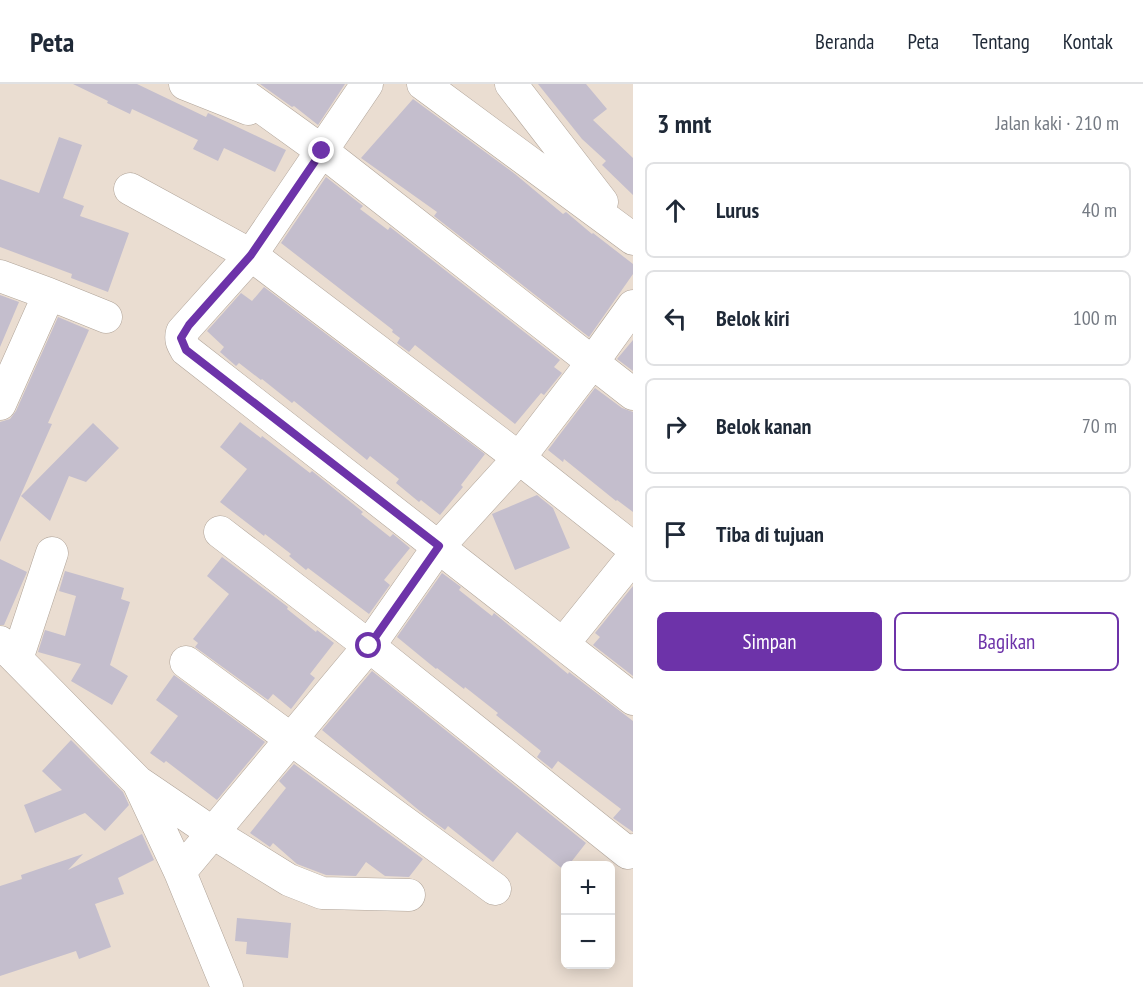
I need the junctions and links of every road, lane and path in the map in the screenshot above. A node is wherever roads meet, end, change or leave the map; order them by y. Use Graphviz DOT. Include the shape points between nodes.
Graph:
graph roads {
  1 [pos="185,84"];
  2 [pos="229,84"];
  3 [pos="367,84"];
  4 [pos="423,84"];
  5 [pos="512,84"];
  6 [pos="277,120"];
  7 [pos="322,151"];
  8 [pos="130,189"];
  9 [pos="629,235"];
  10 [pos="251,255"];
  11 [pos="0,276"];
  12 [pos="49,294"];
  13 [pos="633,306"];
  14 [pos="106,317"];
  15 [pos="592,363"];
  16 [pos="633,394"];
  17 [pos="0,404"];
  18 [pos="519,458"];
  19 [pos="220,532"];
  20 [pos="439,546"];
  21 [pos="633,548"];
  22 [pos="52,553"];
  23 [pos="633,556"];
  24 [pos="563,644"];
  25 [pos="369,646"];
  26 [pos="9,651"];
  27 [pos="186,662"];
  28 [pos="633,699"];
  29 [pos="291,739"];
  30 [pos="138,782"];
  31 [pos="213,833"];
  32 [pos="633,850"];
  33 [pos="180,872"];
  34 [pos="495,889"];
  35 [pos="410,895"];
  36 [pos="226,987"];
  1 -- 6 [label="street"];
  2 -- 6 [label="street"];
  3 -- 7 [label="street"];
  4 -- 9 [label="street"];
  5 -- 9 [label="street"];
  6 -- 7 [label="street"];
  7 -- 10 [label="street"];
  7 -- 15 [label="street"];
  8 -- 10 [label="street"];
  10 -- 18 [label="street"];
  10 -- 20 [label="street" via="182,332 186,350"];
  11 -- 12 [label="street"];
  12 -- 14 [label="street"];
  12 -- 17 [label="street"];
  13 -- 15 [label="street"];
  15 -- 16 [label="street"];
  15 -- 18 [label="street"];
  18 -- 20 [label="street"];
  18 -- 21 [label="street"];
  19 -- 25 [label="street"];
  20 -- 24 [label="street"];
  20 -- 25 [label="street"];
  22 -- 26 [label="street"];
  23 -- 24 [label="street"];
  24 -- 28 [label="street"];
  25 -- 29 [label="street"];
  25 -- 32 [label="street" via="628,853"];
  26 -- 30 [label="street"];
  27 -- 29 [label="street"];
  29 -- 31 [label="street"];
  29 -- 34 [label="street"];
  30 -- 31 [label="street"];
  30 -- 33 [label="street"];
  31 -- 33 [label="street"];
  31 -- 35 [label="street" via="289,880 322,893"];
  33 -- 36 [label="street"];
}
